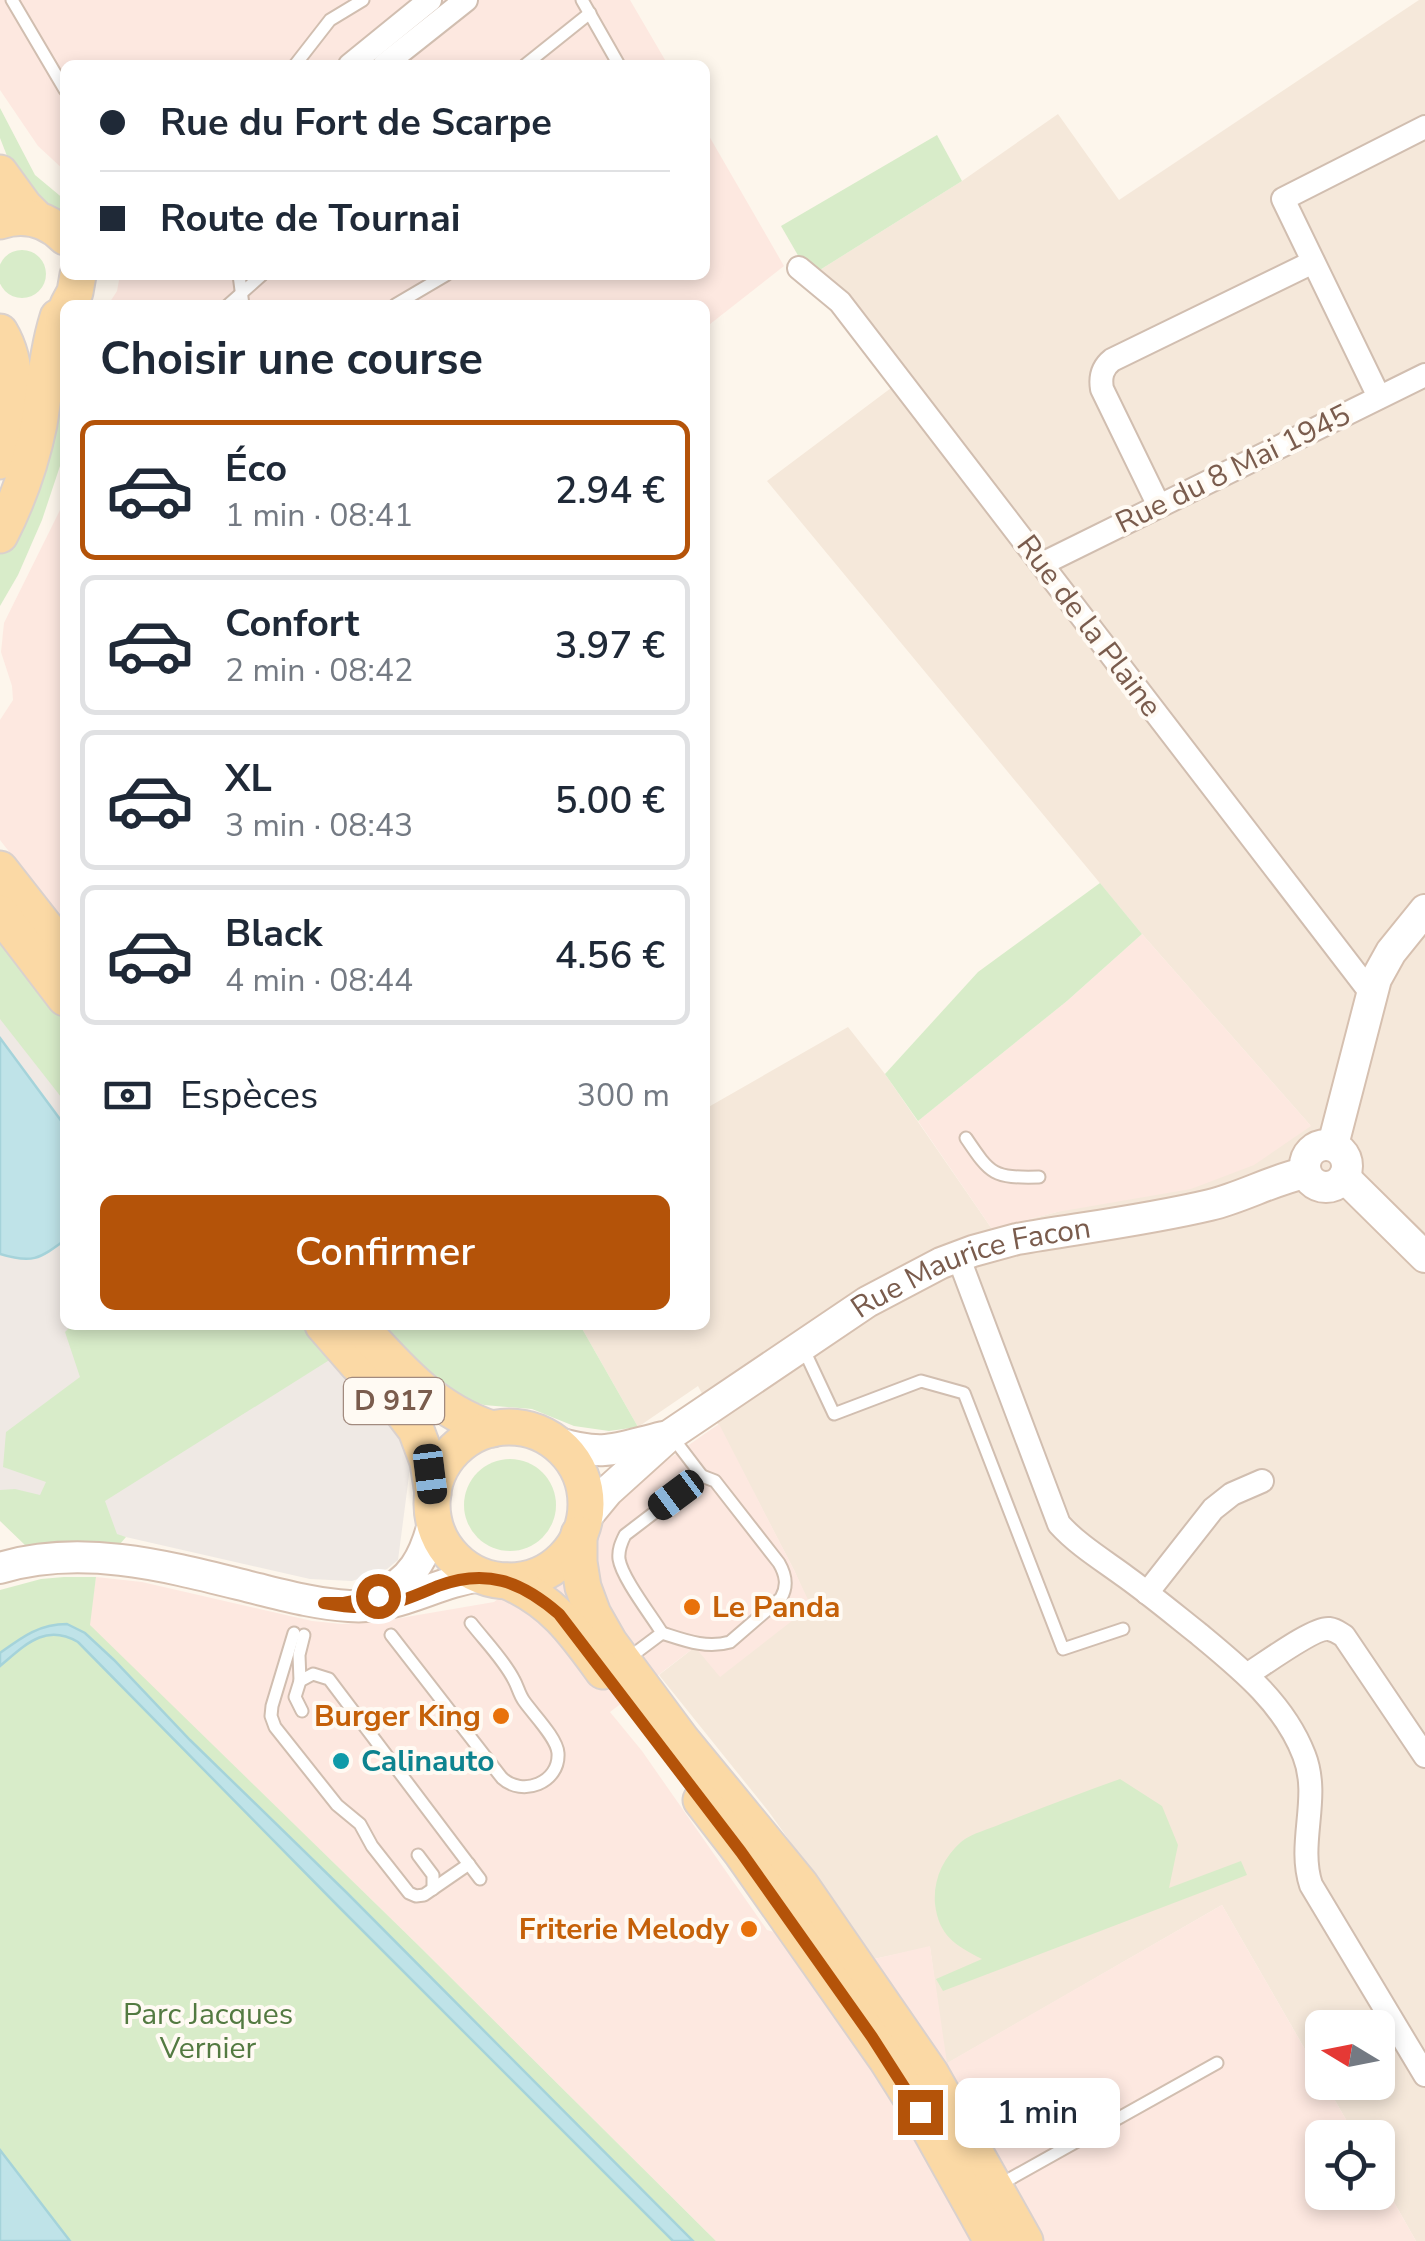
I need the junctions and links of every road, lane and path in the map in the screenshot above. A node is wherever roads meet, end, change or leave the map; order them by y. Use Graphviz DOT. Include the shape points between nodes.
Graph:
graph roads {
  1 [pos="12,0"];
  2 [pos="363,0"];
  3 [pos="430,0"];
  4 [pos="466,0"];
  5 [pos="582,0"];
  6 [pos="590,14"];
  7 [pos="299,60"];
  8 [pos="356,60"];
  9 [pos="390,60"];
  10 [pos="531,60"];
  11 [pos="616,60"];
  12 [pos="60,82"];
  13 [pos="1425,127"];
  14 [pos="0,172"];
  15 [pos="0,221"];
  16 [pos="57,231"];
  17 [pos="1313,262"];
  18 [pos="799,268"];
  19 [pos="240,280"];
  20 [pos="256,280"];
  21 [pos="438,280"];
  22 [pos="242,291"];
  23 [pos="233,300"];
  24 [pos="243,300"];
  25 [pos="404,300"];
  26 [pos="60,308"];
  27 [pos="60,322"];
  28 [pos="0,329"];
  29 [pos="1425,375"];
  30 [pos="1379,397"];
  31 [pos="0,462"];
  32 [pos="1159,506"];
  33 [pos="0,535"];
  34 [pos="1042,564"];
  35 [pos="0,869"];
  36 [pos="0,896"];
  37 [pos="1425,910"];
  38 [pos="0,914"];
  39 [pos="60,946"];
  40 [pos="60,971"];
  41 [pos="60,992"];
  42 [pos="1371,994"];
  43 [pos="966,1138"];
  44 [pos="1333,1145"];
  45 [pos="1305,1173"];
  46 [pos="1039,1176"];
  47 [pos="1344,1177"];
  48 [pos="958,1256"];
  49 [pos="1425,1257"];
  50 [pos="328,1330"];
  51 [pos="341,1330"];
  52 [pos="364,1330"];
  53 [pos="802,1346"];
  54 [pos="492,1429"];
  55 [pos="670,1435"];
  56 [pos="554,1442"];
  57 [pos="702,1476"];
  58 [pos="1262,1481"];
  59 [pos="435,1495"];
  60 [pos="582,1527"];
  61 [pos="2,1565"];
  62 [pos="524,1584"];
  63 [pos="1147,1593"];
  64 [pos="324,1603"];
  65 [pos="471,1623"];
  66 [pos="1123,1630"];
  67 [pos="662,1633"];
  68 [pos="391,1635"];
  69 [pos="622,1662"];
  70 [pos="1248,1674"];
  71 [pos="300,1681"];
  72 [pos="302,1710"];
  73 [pos="1425,1756"];
  74 [pos="418,1855"];
  75 [pos="469,1864"];
  76 [pos="480,1879"];
  77 [pos="432,1889"];
  78 [pos="1216,2062"];
  79 [pos="1425,2075"];
  80 [pos="995,2188"];
  81 [pos="992,2241"];
  82 [pos="1004,2241"];
  83 [pos="1025,2241"];
  1 -- 12 [label="lane"];
  2 -- 7 [label="lane" via="330,20"];
  3 -- 8 [label="street"];
  4 -- 9 [label="street"];
  5 -- 6 [label="lane"];
  6 -- 10 [label="lane"];
  6 -- 11 [label="lane"];
  13 -- 17 [label="street" via="1283,199"];
  14 -- 16 [label="main road" via="16,196"];
  15 -- 16 [label="main road" via="15,217"];
  17 -- 30 [label="street"];
  17 -- 32 [label="street" via="1106,365 1102,389"];
  18 -- 34 [label="street, Rue de la Plaine" via="840,302"];
  19 -- 22 [label="lane"];
  20 -- 22 [label="lane"];
  21 -- 25 [label="lane"];
  22 -- 23 [label="lane"];
  22 -- 24 [label="lane"];
  26 -- 28 [label="main road" via="31,330"];
  27 -- 33 [label="main road" via="50,345 34,448"];
  28 -- 31 [label="main road" via="14,379"];
  29 -- 30 [label="street, Rue du 8 Mai 1945"];
  30 -- 32 [label="street, Rue du 8 Mai 1945"];
  32 -- 34 [label="street, Rue du 8 Mai 1945"];
  34 -- 42 [label="street, Rue de la Plaine"];
  35 -- 39 [label="main road"];
  36 -- 40 [label="lane"];
  37 -- 42 [label="street" via="1391,952"];
  38 -- 41 [label="main road"];
  42 -- 44 [label="street"];
  43 -- 46 [label="lane" via="997,1174"];
  44 -- 45 [label="street" via="1311,1150"];
  44 -- 47 [label="street" via="1345,1156"];
  45 -- 47 [label="street" via="1323,1187"];
  45 -- 48 [label="street, Rue Maurice Facon" via="1208,1205"];
  47 -- 49 [label="street"];
  48 -- 53 [label="street, Rue Maurice Facon" via="885,1292"];
  48 -- 63 [label="street" via="1059,1524"];
  50 -- 59 [label="main road, D 917" via="416,1430"];
  51 -- 59 [label="lane" via="432,1437 439,1461"];
  52 -- 54 [label="main road, D 917" via="430,1396"];
  53 -- 55 [label="street, Rue Maurice Facon"];
  53 -- 66 [label="lane" via="834,1414 921,1381 964,1393 1063,1649"];
  54 -- 56 [label="main road" via="524,1429"];
  54 -- 59 [label="main road" via="450,1455"];
  55 -- 56 [label="street, Rue Maurice Facon" via="600,1452"];
  55 -- 57 [label="lane"];
  55 -- 60 [label="street, Rue Maurice Facon" via="608,1491"];
  56 -- 60 [label="main road" via="580,1476 586,1498"];
  57 -- 67 [label="lane" via="625,1535 620,1546 623,1572"];
  57 -- 67 [label="lane" via="715,1482 779,1563 784,1592 730,1642 706,1645"];
  58 -- 63 [label="street" via="1213,1508"];
  59 -- 62 [label="main road" via="440,1538 451,1554 465,1568"];
  59 -- 64 [label="street" via="420,1561 403,1582 378,1596"];
  60 -- 62 [label="main road" via="562,1560"];
  60 -- 69 [label="main road" via="580,1574 588,1601"];
  61 -- 64 [label="street" via="124,1560"];
  62 -- 64 [label="street" via="458,1580 383,1606"];
  62 -- 81 [label="main road" via="568,1624 741,1852 887,2060"];
  62 -- 82 [label="lane" via="588,1632 755,1852 920,2092"];
  63 -- 70 [label="street"];
  65 -- 68 [label="lane" via="556,1746 556,1766 534,1786 516,1787 502,1778"];
  67 -- 69 [label="lane"];
  69 -- 80 [label="main road" via="800,1884 931,2074"];
  70 -- 73 [label="street" via="1314,1632 1338,1632"];
  70 -- 79 [label="street" via="1296,1738 1308,1768 1310,1885"];
  71 -- 72 [label="lane" via="295,1697"];
  71 -- 75 [label="lane" via="313,1674 333,1683"];
  71 -- 77 [label="lane" via="299,1634 272,1722 364,1829 405,1890 420,1896"];
  74 -- 77 [label="lane" via="433,1875"];
  75 -- 76 [label="lane"];
  75 -- 77 [label="lane"];
  78 -- 80 [label="lane"];
  80 -- 83 [label="main road"];
}
